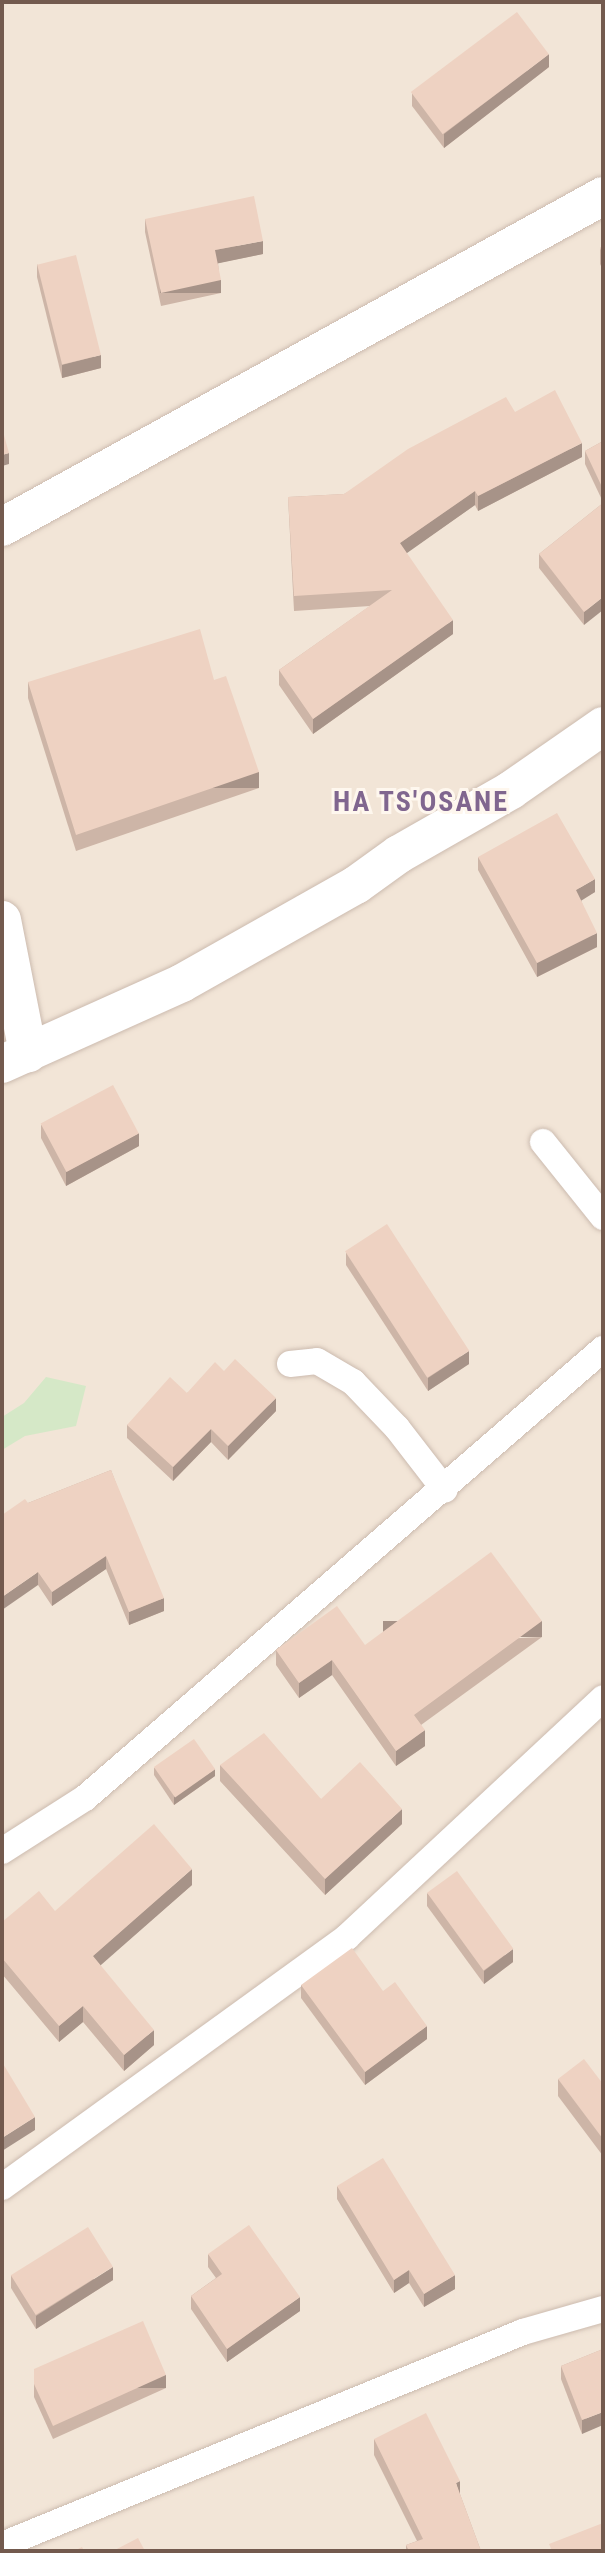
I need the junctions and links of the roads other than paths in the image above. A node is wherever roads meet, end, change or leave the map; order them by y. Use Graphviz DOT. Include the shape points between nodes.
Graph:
graph roads {
  1 [pos="603,196"];
  2 [pos="2,527"];
  3 [pos="603,726"];
  4 [pos="2,920"];
  5 [pos="15,1058"];
  6 [pos="543,1142"];
  7 [pos="603,1217"];
  8 [pos="603,1349"];
  9 [pos="290,1364"];
  10 [pos="445,1490"];
  11 [pos="603,1698"];
  12 [pos="2,1851"];
  13 [pos="2,2187"];
  14 [pos="603,2309"];
  15 [pos="2,2545"];
  1 -- 2 [label="street"];
  3 -- 5 [label="street" via="356,885 182,983"];
  4 -- 5 [label="street"];
  6 -- 7 [label="lane"];
  8 -- 10 [label="lane"];
  9 -- 10 [label="lane" via="317,1361 353,1382 397,1428"];
  10 -- 12 [label="lane" via="85,1798"];
  11 -- 13 [label="lane" via="347,1937"];
  14 -- 15 [label="lane" via="498,2343"];
}
